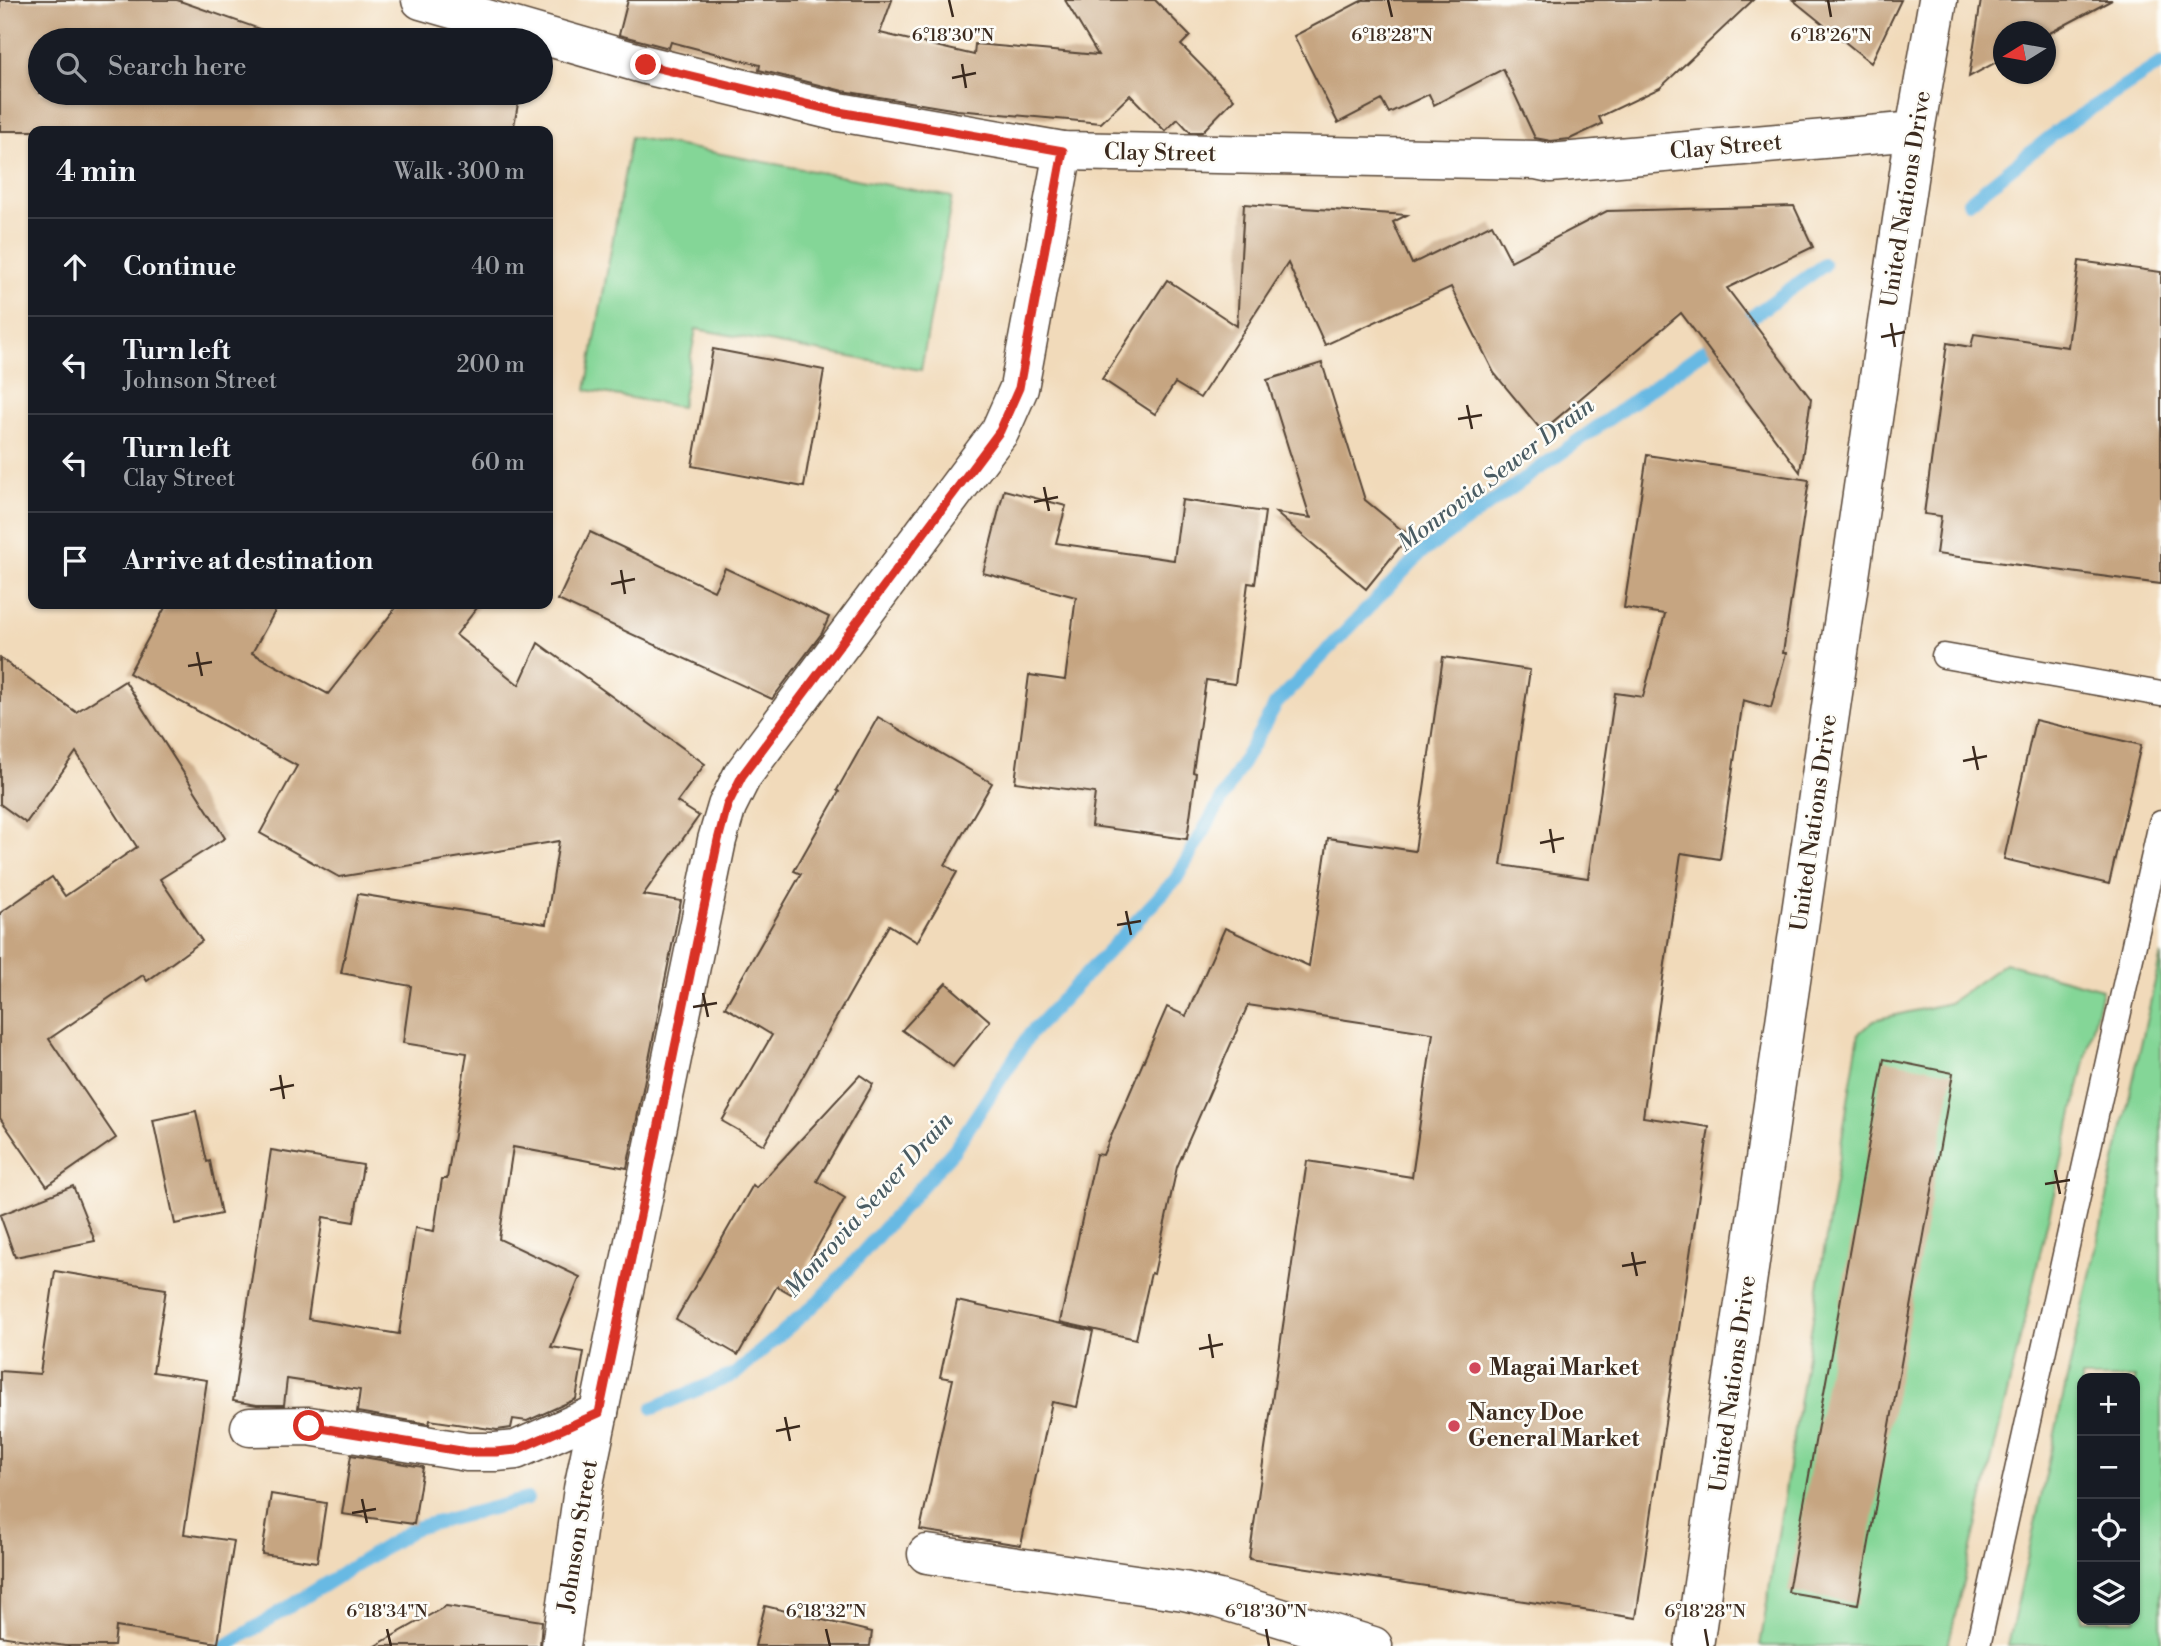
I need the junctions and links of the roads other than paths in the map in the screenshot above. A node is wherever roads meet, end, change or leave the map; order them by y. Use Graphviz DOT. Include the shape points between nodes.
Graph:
graph roads {
  1 [pos="421,0"];
  2 [pos="1938,0"];
  3 [pos="518,28"];
  4 [pos="553,38"];
  5 [pos="1915,131"];
  6 [pos="1063,151"];
  7 [pos="1944,656"];
  8 [pos="2161,694"];
  9 [pos="2161,823"];
  10 [pos="599,1413"];
  11 [pos="250,1427"];
  12 [pos="927,1554"];
  13 [pos="561,1646"];
  14 [pos="1373,1646"];
  15 [pos="1694,1646"];
  16 [pos="1978,1646"];
  1 -- 3 [label="street, Clay Street"];
  2 -- 5 [label="street, United Nations Drive"];
  4 -- 6 [label="street, Clay Street" via="839,112"];
  5 -- 6 [label="street, Clay Street" via="1550,163"];
  5 -- 15 [label="street, United Nations Drive"];
  6 -- 10 [label="street, Johnson Street" via="1019,388 1000,431 742,776 727,806"];
  7 -- 8 [label="lane"];
  9 -- 16 [label="lane"];
  10 -- 11 [label="street" via="516,1450 496,1452 467,1452 309,1426"];
  10 -- 13 [label="street, Johnson Street" via="583,1489"];
  12 -- 14 [label="street" via="1184,1591"];
}
